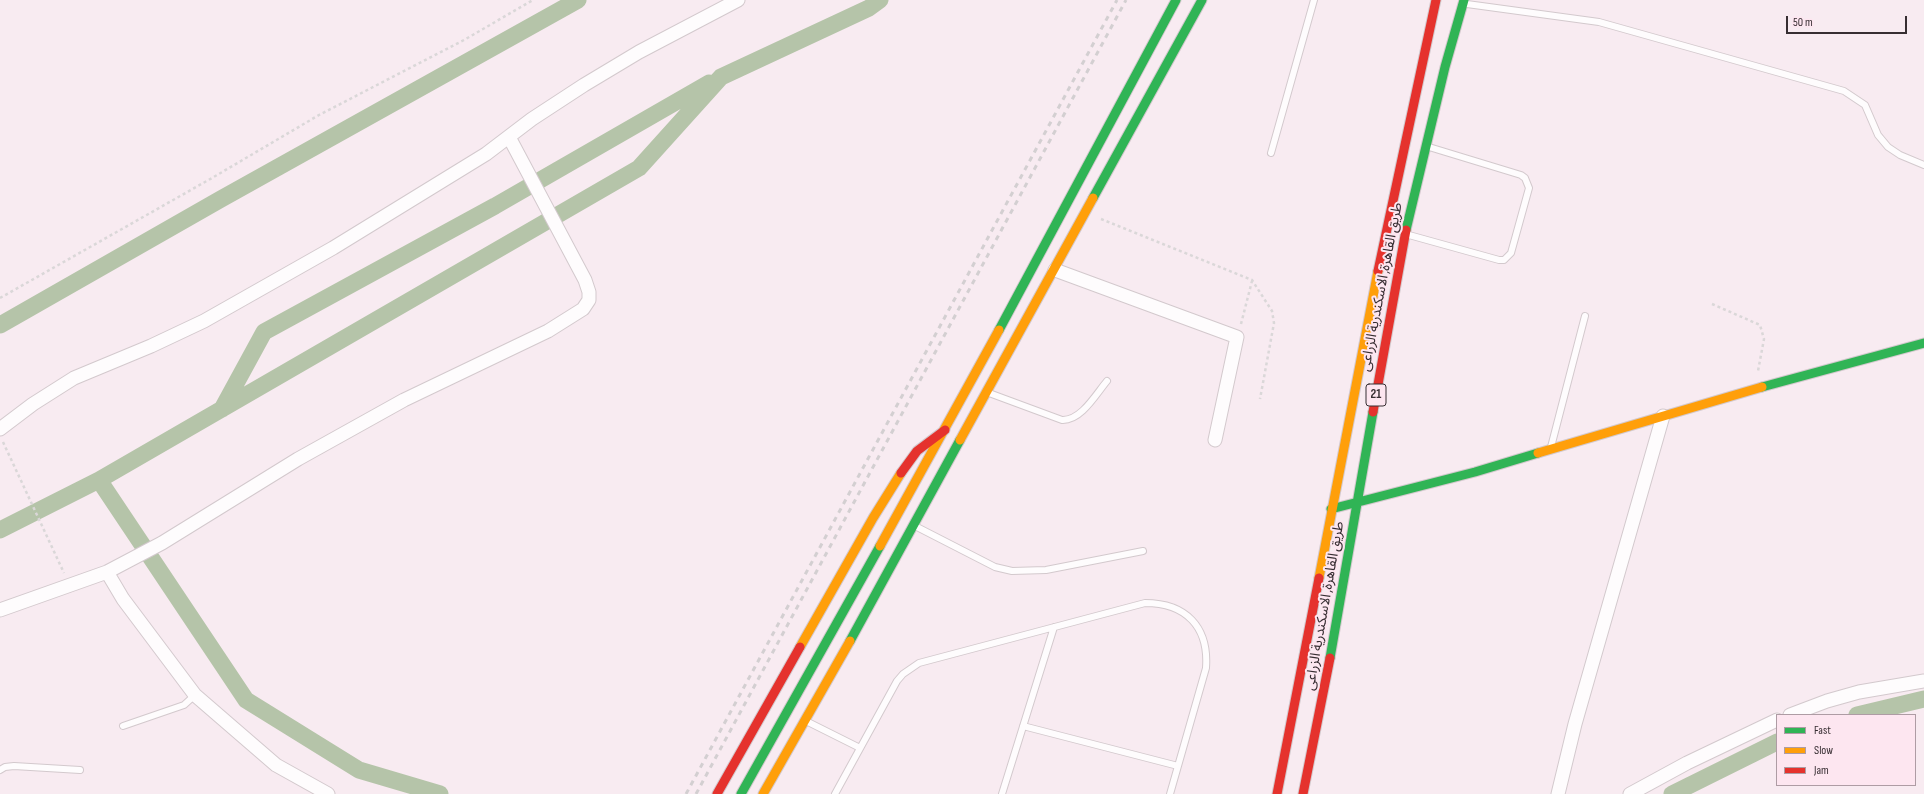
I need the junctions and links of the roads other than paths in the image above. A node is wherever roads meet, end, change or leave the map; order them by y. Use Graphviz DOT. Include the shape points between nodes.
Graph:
graph roads {
  1 [pos="738,0"];
  2 [pos="1176,0"];
  3 [pos="1202,0"];
  4 [pos="1314,0"];
  5 [pos="1436,0"];
  6 [pos="1463,2"];
  7 [pos="509,137"];
  8 [pos="1426,146"];
  9 [pos="1271,153"];
  10 [pos="1924,165"];
  11 [pos="1405,234"];
  12 [pos="1054,270"];
  13 [pos="1585,316"];
  14 [pos="1924,343"];
  15 [pos="1107,381"];
  16 [pos="987,392"];
  17 [pos="1663,416"];
  18 [pos="0,429"];
  19 [pos="945,430"];
  20 [pos="1215,440"];
  21 [pos="1550,449"];
  22 [pos="1358,503"];
  23 [pos="1331,509"];
  24 [pos="913,526"];
  25 [pos="1143,551"];
  26 [pos="107,572"];
  27 [pos="0,610"];
  28 [pos="1054,627"];
  29 [pos="1924,681"];
  30 [pos="195,695"];
  31 [pos="1793,714"];
  32 [pos="1776,720"];
  33 [pos="806,721"];
  34 [pos="123,726"];
  35 [pos="1023,726"];
  36 [pos="860,748"];
  37 [pos="1178,766"];
  38 [pos="0,770"];
  39 [pos="80,770"];
  40 [pos="328,794"];
  41 [pos="717,794"];
  42 [pos="742,794"];
  43 [pos="763,794"];
  44 [pos="835,794"];
  45 [pos="1002,794"];
  46 [pos="1170,794"];
  47 [pos="1277,794"];
  48 [pos="1303,794"];
  49 [pos="1558,794"];
  50 [pos="1630,794"];
  1 -- 7 [label="street" via="608,70 532,119"];
  2 -- 19 [label="main road"];
  3 -- 12 [label="main road"];
  4 -- 9 [label="lane"];
  5 -- 23 [label="main road, طريق القاهرة, الاسكندرية الزراعى / 21" via="1395,180"];
  6 -- 8 [label="main road, طريق القاهرة, الاسكندرية الزراعى / 21"];
  6 -- 10 [label="lane" via="1599,22 1844,91 1865,105 1878,135 1888,147"];
  7 -- 18 [label="street" via="486,154 285,275 204,321 74,378"];
  7 -- 26 [label="street" via="585,280 589,300 584,309 548,331 404,400 298,459 162,543"];
  8 -- 11 [label="main road, طريق القاهرة, الاسكندرية الزراعى / 21"];
  8 -- 11 [label="lane" via="1521,175 1529,188 1511,253 1504,260"];
  11 -- 22 [label="main road, طريق القاهرة, الاسكندرية الزراعى / 21"];
  12 -- 16 [label="main road"];
  12 -- 20 [label="street" via="1237,337"];
  13 -- 21 [label="lane"];
  14 -- 17 [label="main road"];
  15 -- 16 [label="lane" via="1079,414 1067,420"];
  16 -- 24 [label="main road"];
  17 -- 21 [label="main road"];
  17 -- 49 [label="street" via="1575,724"];
  19 -- 41 [label="main road" via="926,443 910,459 873,518"];
  19 -- 42 [label="main road"];
  21 -- 22 [label="main road"];
  22 -- 23 [label="main road"];
  22 -- 48 [label="main road, طريق القاهرة, الاسكندرية الزراعى / 21"];
  23 -- 47 [label="main road, طريق القاهرة, الاسكندرية الزراعى / 21"];
  24 -- 25 [label="lane" via="995,567 1012,570 1046,570"];
  24 -- 33 [label="main road"];
  26 -- 27 [label="street"];
  26 -- 30 [label="street" via="123,599"];
  28 -- 35 [label="lane"];
  28 -- 36 [label="lane" via="919,663 897,681"];
  28 -- 37 [label="lane" via="1145,603 1160,603 1174,607 1187,615 1197,626 1204,639 1206,668"];
  29 -- 31 [label="street" via="1859,692"];
  30 -- 34 [label="lane" via="184,705"];
  30 -- 40 [label="street" via="276,765"];
  32 -- 50 [label="street" via="1687,763"];
  33 -- 36 [label="lane"];
  33 -- 43 [label="main road"];
  35 -- 37 [label="lane"];
  35 -- 45 [label="lane"];
  36 -- 44 [label="lane"];
  37 -- 46 [label="lane"];
  38 -- 39 [label="lane" via="14,766"];
}
